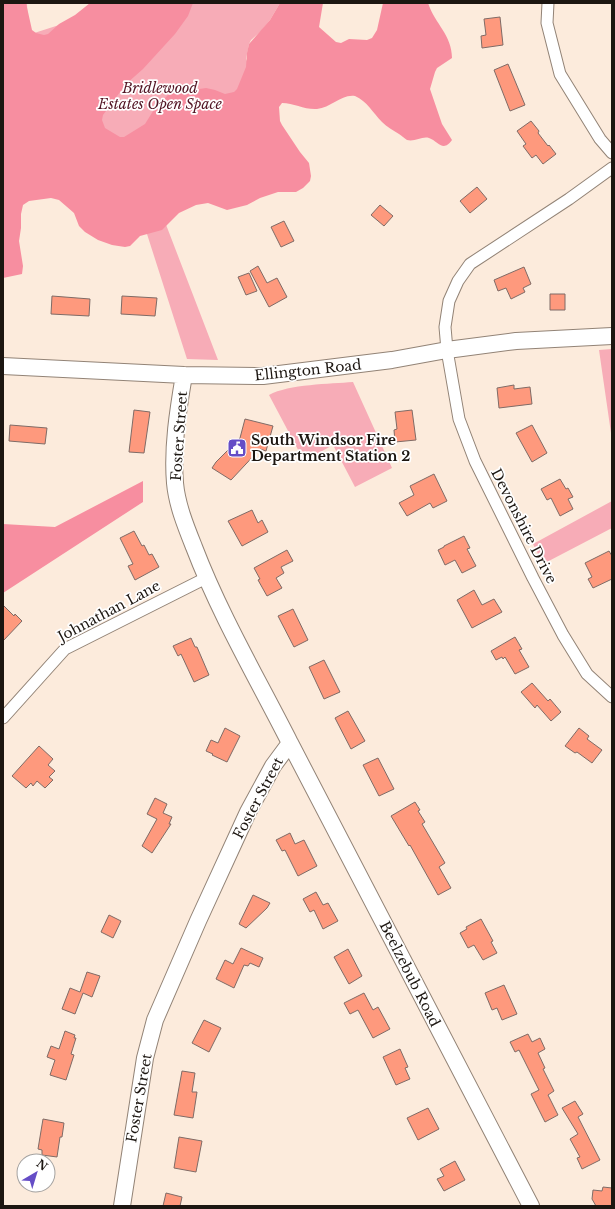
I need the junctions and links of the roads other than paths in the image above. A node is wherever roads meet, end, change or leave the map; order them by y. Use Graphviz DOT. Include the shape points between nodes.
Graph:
graph roads {
  1 [pos="548,3"];
  2 [pos="612,153"];
  3 [pos="612,168"];
  4 [pos="612,336"];
  5 [pos="447,350"];
  6 [pos="3,366"];
  7 [pos="184,375"];
  8 [pos="206,578"];
  9 [pos="612,697"];
  10 [pos="3,718"];
  11 [pos="290,743"];
  12 [pos="122,1206"];
  13 [pos="531,1206"];
  1 -- 2 [label="street" via="547,23 560,74 600,139"];
  3 -- 5 [label="street, Devonshire Drive" via="470,264 458,281 449,301 445,327"];
  4 -- 5 [label="street, Ellington Road" via="516,341"];
  5 -- 7 [label="street, Ellington Road" via="392,360 263,376"];
  5 -- 9 [label="street, Devonshire Drive" via="459,419 475,461 563,635 587,674"];
  6 -- 7 [label="street, Ellington Road"];
  7 -- 8 [label="street, Foster Street" via="180,397 175,484 182,516"];
  8 -- 10 [label="street, Johnathan Lane" via="65,649"];
  8 -- 11 [label="street, Foster Street"];
  11 -- 12 [label="street, Foster Street" via="272,766 248,812 155,1020 145,1058"];
  11 -- 13 [label="street, Beelzebub Road"];
}
